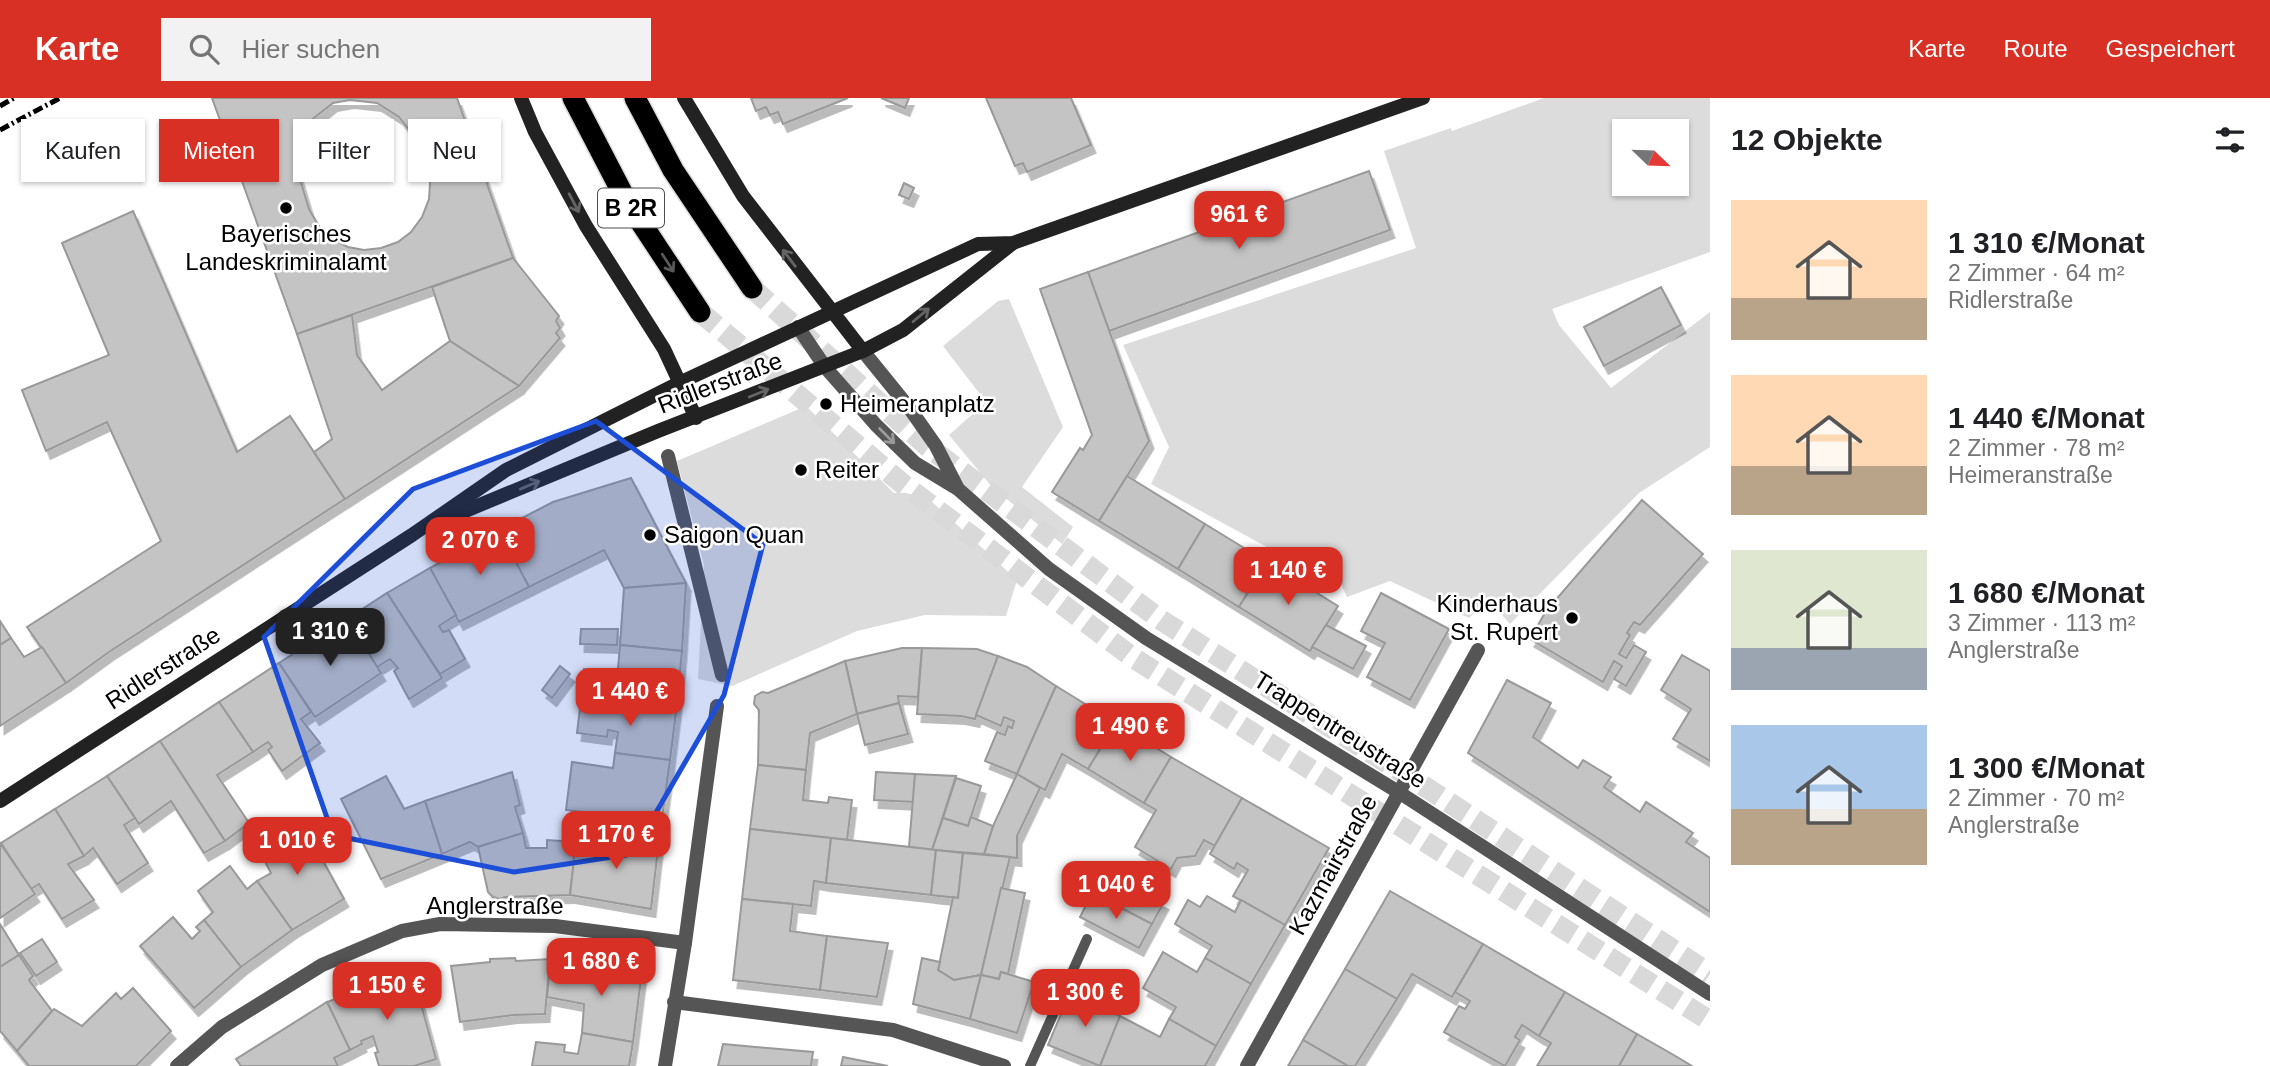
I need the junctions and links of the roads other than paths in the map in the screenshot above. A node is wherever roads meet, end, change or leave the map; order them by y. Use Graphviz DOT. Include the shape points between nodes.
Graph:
graph roads {
  1 [pos="521,98"];
  2 [pos="573,98"];
  3 [pos="635,98"];
  4 [pos="684,98"];
  5 [pos="1416,99"];
  6 [pos="1013,243"];
  7 [pos="752,288"];
  8 [pos="700,312"];
  9 [pos="831,312"];
  10 [pos="798,327"];
  11 [pos="863,351"];
  12 [pos="825,367"];
  13 [pos="678,383"];
  14 [pos="696,418"];
  15 [pos="668,456"];
  16 [pos="958,488"];
  17 [pos="421,529"];
  18 [pos="1478,650"];
  19 [pos="722,675"];
  20 [pos="717,706"];
  21 [pos="1399,793"];
  22 [pos="0,801"];
  23 [pos="1087,939"];
  24 [pos="684,943"];
  25 [pos="1710,994"];
  26 [pos="674,1002"];
  27 [pos="177,1066"];
  28 [pos="665,1066"];
  29 [pos="1004,1066"];
  30 [pos="1030,1066"];
  31 [pos="1247,1066"];
  1 -- 13 [label="street, one-way" via="586,226 650,325"];
  2 -- 8 [label="highway, B 2R, one-way" via="626,200"];
  3 -- 7 [label="highway, B 2R" via="673,170"];
  9 -- 4 [label="street, Trappentreustraße, one-way" via="743,196"];
  5 -- 6 [label="street, Ridlerstraße"];
  6 -- 9 [label="street, Ridlerstraße" via="978,244"];
  11 -- 6 [label="street, Ridlerstraße, one-way" via="903,330"];
  9 -- 10 [label="street, Ridlerstraße"];
  9 -- 11 [label="street, Trappentreustraße"];
  10 -- 12 [label="street, Trappentreustraße"];
  10 -- 13 [label="street, Ridlerstraße"];
  11 -- 12 [label="street, Ridlerstraße"];
  11 -- 16 [label="street, Trappentreustraße" via="936,446"];
  14 -- 12 [label="street, Ridlerstraße, one-way"];
  12 -- 16 [label="street, Trappentreustraße, one-way" via="915,463"];
  13 -- 14 [label="street"];
  13 -- 17 [label="street, Ridlerstraße" via="506,470"];
  17 -- 14 [label="street, Ridlerstraße, one-way"];
  15 -- 19 [label="street"];
  16 -- 21 [label="street, Trappentreustraße" via="1049,569 1146,638"];
  17 -- 22 [label="street, Ridlerstraße"];
  18 -- 21 [label="street, Kazmairstraße"];
  20 -- 24 [label="street"];
  21 -- 25 [label="street, Trappentreustraße"];
  21 -- 31 [label="street, Kazmairstraße"];
  23 -- 30 [label="lane"];
  24 -- 26 [label="street"];
  24 -- 27 [label="street, Anglerstraße" via="555,926 440,924 402,931 322,965 222,1027"];
  26 -- 28 [label="street"];
  26 -- 29 [label="street" via="893,1030"];
}
